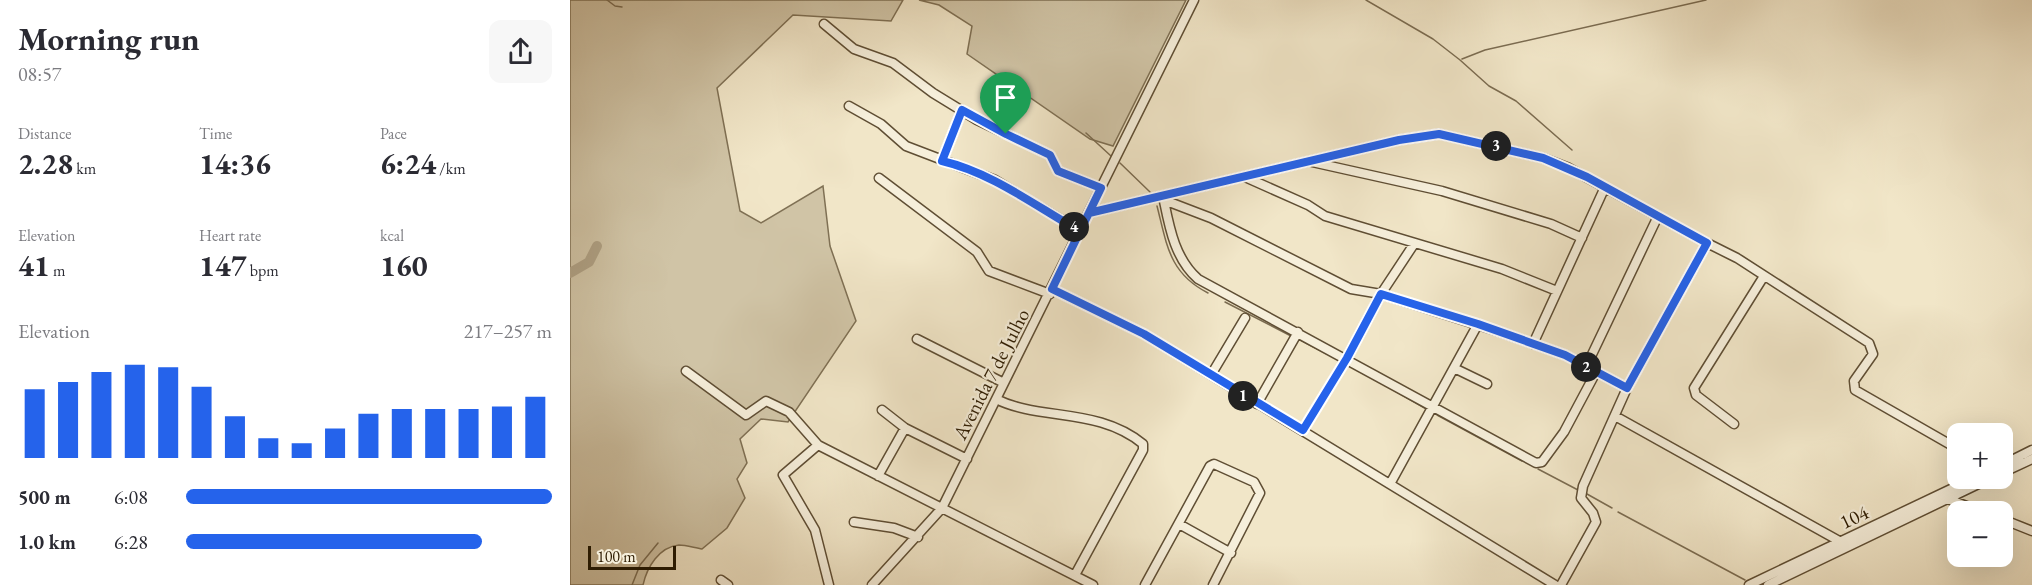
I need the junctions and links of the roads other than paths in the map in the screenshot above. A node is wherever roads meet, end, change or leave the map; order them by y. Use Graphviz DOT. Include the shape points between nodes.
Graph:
graph roads {
  1 [pos="1194,0"];
  2 [pos="824,24"];
  3 [pos="849,106"];
  4 [pos="962,110"];
  5 [pos="942,161"];
  6 [pos="1309,162"];
  7 [pos="1245,177"];
  8 [pos="879,178"];
  9 [pos="1101,188"];
  10 [pos="1605,188"];
  11 [pos="1163,198"];
  12 [pos="1089,213"];
  13 [pos="1658,216"];
  14 [pos="1080,231"];
  15 [pos="1582,238"];
  16 [pos="1414,243"];
  17 [pos="1707,243"];
  18 [pos="1764,276"];
  19 [pos="1051,291"];
  20 [pos="1557,291"];
  21 [pos="1381,294"];
  22 [pos="1245,318"];
  23 [pos="1478,324"];
  24 [pos="1298,332"];
  25 [pos="917,339"];
  26 [pos="1533,344"];
  27 [pos="1347,358"];
  28 [pos="1586,367"];
  29 [pos="1454,368"];
  30 [pos="686,371"];
  31 [pos="1596,372"];
  32 [pos="1210,375"];
  33 [pos="1004,383"];
  34 [pos="1487,384"];
  35 [pos="1627,388"];
  36 [pos="996,399"];
  37 [pos="1257,404"];
  38 [pos="1433,408"];
  39 [pos="882,410"];
  40 [pos="1615,416"];
  41 [pos="1734,424"];
  42 [pos="905,428"];
  43 [pos="1303,430"];
  44 [pos="1947,443"];
  45 [pos="818,445"];
  46 [pos="2032,450"];
  47 [pos="967,459"];
  48 [pos="2032,459"];
  49 [pos="2013,460"];
  50 [pos="2013,468"];
  51 [pos="878,476"];
  52 [pos="1390,484"];
  53 [pos="1954,489"];
  54 [pos="1968,489"];
  55 [pos="1948,499"];
  56 [pos="1953,501"];
  57 [pos="942,508"];
  58 [pos="1919,509"];
  59 [pos="854,522"];
  60 [pos="2013,523"];
  61 [pos="1179,524"];
  62 [pos="2032,531"];
  63 [pos="918,537"];
  64 [pos="1841,542"];
  65 [pos="1230,553"];
  66 [pos="1075,575"];
  67 [pos="1753,584"];
  68 [pos="829,585"];
  69 [pos="872,585"];
  70 [pos="1093,585"];
  71 [pos="1145,585"];
  72 [pos="1213,585"];
  73 [pos="1556,585"];
  74 [pos="1561,585"];
  75 [pos="1768,585"];
  1 -- 9 [label="street, Avenida 7 de Julho"];
  2 -- 4 [label="street" via="854,49 893,63"];
  3 -- 5 [label="street" via="881,124 906,146"];
  4 -- 5 [label="street"];
  4 -- 9 [label="street" via="1050,155 1056,170 1063,174"];
  5 -- 14 [label="street" via="1011,188"];
  6 -- 7 [label="street"];
  6 -- 10 [label="street" via="1439,134 1543,158"];
  6 -- 15 [label="street" via="1442,191 1551,224"];
  7 -- 11 [label="street"];
  7 -- 16 [label="street" via="1325,216"];
  8 -- 19 [label="street" via="977,252 989,271"];
  9 -- 12 [label="street, Avenida 7 de Julho"];
  10 -- 13 [label="street"];
  10 -- 15 [label="street"];
  11 -- 12 [label="street"];
  11 -- 21 [label="street" via="1211,218 1338,284"];
  11 -- 24 [label="street" via="1174,241 1189,271"];
  12 -- 14 [label="street, Avenida 7 de Julho"];
  13 -- 17 [label="street"];
  13 -- 28 [label="street"];
  14 -- 19 [label="street, Avenida 7 de Julho"];
  15 -- 20 [label="street"];
  16 -- 20 [label="street" via="1503,269"];
  16 -- 21 [label="street"];
  17 -- 18 [label="street"];
  17 -- 35 [label="street"];
  18 -- 41 [label="street" via="1694,388 1696,395"];
  18 -- 44 [label="street" via="1869,343 1873,354 1853,384 1855,390"];
  19 -- 32 [label="street" via="1144,334"];
  19 -- 33 [label="street, Avenida 7 de Julho"];
  20 -- 26 [label="street"];
  21 -- 23 [label="street"];
  21 -- 27 [label="street"];
  22 -- 32 [label="street"];
  23 -- 26 [label="street"];
  23 -- 29 [label="street"];
  24 -- 27 [label="street"];
  24 -- 37 [label="street"];
  25 -- 33 [label="street"];
  26 -- 28 [label="street"];
  27 -- 38 [label="street"];
  27 -- 43 [label="street"];
  28 -- 31 [label="street"];
  29 -- 34 [label="street"];
  29 -- 38 [label="street"];
  30 -- 45 [label="street" via="746,415 766,401 786,409"];
  31 -- 35 [label="street"];
  31 -- 38 [label="street" via="1564,432 1540,464"];
  32 -- 37 [label="street"];
  33 -- 36 [label="street, Avenida 7 de Julho"];
  35 -- 40 [label="street"];
  36 -- 47 [label="street, Avenida 7 de Julho"];
  36 -- 66 [label="street" via="1010,405 1090,418 1143,444"];
  37 -- 43 [label="street"];
  38 -- 52 [label="street"];
  39 -- 42 [label="street"];
  40 -- 64 [label="street"];
  40 -- 74 [label="street" via="1581,495 1596,522"];
  42 -- 47 [label="street"];
  42 -- 51 [label="street"];
  43 -- 52 [label="street"];
  45 -- 51 [label="street"];
  45 -- 68 [label="street" via="783,475 815,530"];
  46 -- 49 [label="street"];
  47 -- 57 [label="street, Avenida 7 de Julho"];
  48 -- 50 [label="street"];
  51 -- 57 [label="street"];
  52 -- 73 [label="street"];
  53 -- 58 [label="street, 104"];
  54 -- 55 [label="street"];
  55 -- 56 [label="street"];
  55 -- 58 [label="street"];
  57 -- 63 [label="street, Avenida 7 de Julho"];
  57 -- 66 [label="street"];
  58 -- 64 [label="street, 104"];
  58 -- 75 [label="street"];
  59 -- 63 [label="street" via="894,528"];
  60 -- 62 [label="street"];
  61 -- 65 [label="street"];
  61 -- 65 [label="street" via="1214,464 1254,482 1260,493"];
  61 -- 71 [label="street"];
  63 -- 69 [label="street, Avenida 7 de Julho"];
  64 -- 67 [label="street, 104"];
  65 -- 72 [label="street"];
  66 -- 70 [label="street"];
}
